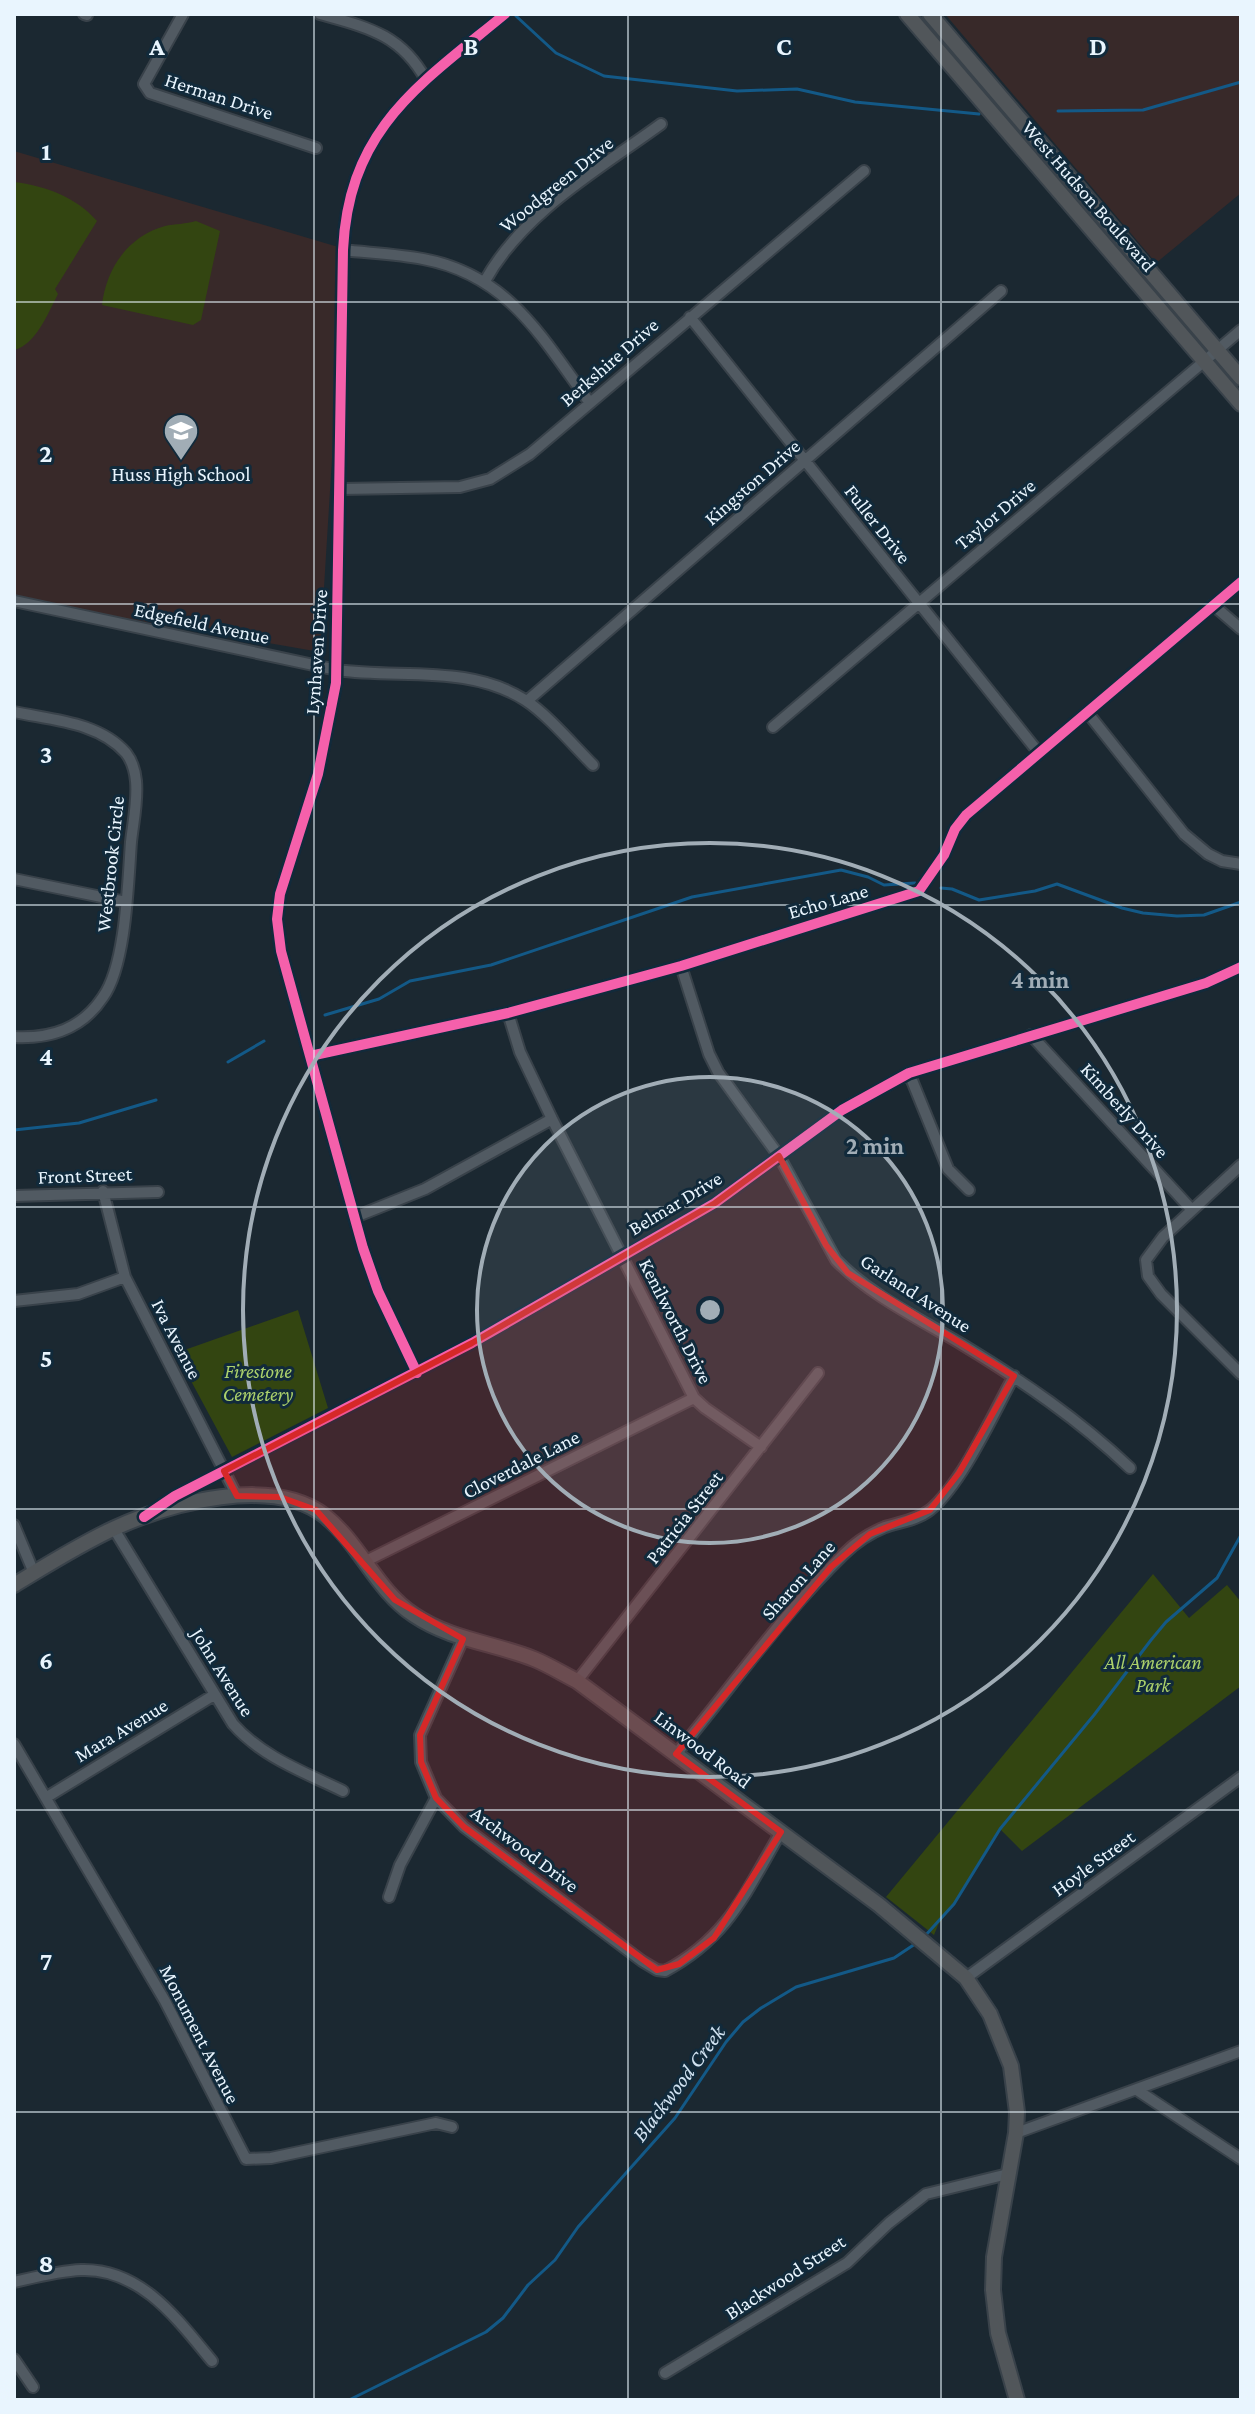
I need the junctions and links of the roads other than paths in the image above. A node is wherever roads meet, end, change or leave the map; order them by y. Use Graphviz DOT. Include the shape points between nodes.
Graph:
graph roads {
  1 [pos="183,14"];
  2 [pos="320,14"];
  3 [pos="505,14"];
  4 [pos="907,14"];
  5 [pos="930,14"];
  6 [pos="426,80"];
  7 [pos="661,124"];
  8 [pos="316,148"];
  9 [pos="864,171"];
  10 [pos="343,250"];
  11 [pos="485,281"];
  12 [pos="1001,291"];
  13 [pos="690,317"];
  14 [pos="1241,330"];
  15 [pos="1217,351"];
  16 [pos="1204,361"];
  17 [pos="1241,378"];
  18 [pos="590,403"];
  19 [pos="1241,404"];
  20 [pos="805,460"];
  21 [pos="341,489"];
  22 [pos="1241,582"];
  23 [pos="14,601"];
  24 [pos="917,603"];
  25 [pos="1213,605"];
  26 [pos="1241,629"];
  27 [pos="337,670"];
  28 [pos="527,701"];
  29 [pos="14,712"];
  30 [pos="1087,712"];
  31 [pos="773,727"];
  32 [pos="1039,753"];
  33 [pos="593,765"];
  34 [pos="1241,864"];
  35 [pos="14,879"];
  36 [pos="126,902"];
  37 [pos="681,966"];
  38 [pos="1241,967"];
  39 [pos="508,1013"];
  40 [pos="1031,1035"];
  41 [pos="14,1037"];
  42 [pos="310,1056"];
  43 [pos="909,1073"];
  44 [pos="552,1119"];
  45 [pos="779,1156"];
  46 [pos="1241,1165"];
  47 [pos="969,1190"];
  48 [pos="103,1191"];
  49 [pos="158,1192"];
  50 [pos="14,1196"];
  51 [pos="1192,1210"];
  52 [pos="355,1217"];
  53 [pos="623,1255"];
  54 [pos="125,1277"];
  55 [pos="14,1301"];
  56 [pos="417,1373"];
  57 [pos="818,1373"];
  58 [pos="1241,1374"];
  59 [pos="1014,1376"];
  60 [pos="694,1398"];
  61 [pos="761,1447"];
  62 [pos="1130,1468"];
  63 [pos="224,1471"];
  64 [pos="237,1496"];
  65 [pos="144,1517"];
  66 [pos="14,1525"];
  67 [pos="114,1529"];
  68 [pos="364,1562"];
  69 [pos="34,1573"];
  70 [pos="14,1585"];
  71 [pos="463,1639"];
  72 [pos="577,1681"];
  73 [pos="214,1695"];
  74 [pos="14,1744"];
  75 [pos="676,1754"];
  76 [pos="1241,1777"];
  77 [pos="343,1791"];
  78 [pos="47,1797"];
  79 [pos="436,1798"];
  80 [pos="781,1832"];
  81 [pos="389,1897"];
  82 [pos="966,1978"];
  83 [pos="1241,2051"];
  84 [pos="1137,2090"];
  85 [pos="452,2127"];
  86 [pos="1016,2133"];
  87 [pos="1241,2159"];
  88 [pos="1008,2174"];
  89 [pos="14,2282"];
  90 [pos="14,2359"];
  91 [pos="212,2361"];
  92 [pos="665,2373"];
  93 [pos="33,2387"];
  94 [pos="1017,2400"];
  1 -- 8 [label="street, Herman Drive" via="144,84 150,93"];
  2 -- 6 [label="street" via="394,41"];
  3 -- 6 [label="street, Lynhaven Drive"];
  4 -- 16 [label="main road, West Hudson Boulevard"];
  5 -- 15 [label="main road, West Hudson Boulevard"];
  6 -- 10 [label="street, Lynhaven Drive" via="385,121 367,150 351,188"];
  7 -- 11 [label="street, Woodgreen Drive" via="530,222"];
  9 -- 13 [label="street, Berkshire Drive"];
  10 -- 11 [label="street" via="423,259"];
  10 -- 21 [label="street, Lynhaven Drive"];
  11 -- 18 [label="street" via="522,313"];
  12 -- 20 [label="street, Kingston Drive"];
  13 -- 18 [label="street, Berkshire Drive"];
  13 -- 20 [label="street, Fuller Drive"];
  14 -- 15 [label="street, Taylor Drive"];
  15 -- 16 [label="street, Taylor Drive"];
  15 -- 17 [label="main road, West Hudson Boulevard"];
  16 -- 19 [label="main road, West Hudson Boulevard"];
  16 -- 24 [label="street, Taylor Drive"];
  18 -- 21 [label="street, Berkshire Drive" via="530,454 475,484"];
  20 -- 24 [label="street, Fuller Drive"];
  20 -- 28 [label="street, Kingston Drive"];
  21 -- 27 [label="street, Lynhaven Drive"];
  22 -- 25 [label="street, Echo Lane"];
  23 -- 27 [label="street, Edgefield Avenue"];
  24 -- 31 [label="street, Taylor Drive"];
  24 -- 32 [label="street, Fuller Drive"];
  25 -- 26 [label="street"];
  25 -- 30 [label="street, Echo Lane"];
  27 -- 28 [label="street, Edgefield Avenue" via="454,675 483,681"];
  27 -- 42 [label="street, Lynhaven Drive" via="318,774 277,907 281,951"];
  28 -- 33 [label="street, Edgefield Avenue"];
  29 -- 36 [label="street, Westbrook Circle" via="91,728 131,761 137,786"];
  30 -- 32 [label="street, Echo Lane"];
  30 -- 34 [label="street" via="1184,834 1208,854"];
  32 -- 37 [label="street, Echo Lane" via="960,822 919,891"];
  35 -- 36 [label="street"];
  36 -- 41 [label="street, Westbrook Circle" via="115,972 92,1012 71,1028 41,1037"];
  37 -- 39 [label="street, Echo Lane"];
  37 -- 45 [label="street, Garland Avenue" via="718,1072"];
  38 -- 40 [label="street, Belmar Drive" via="1206,983"];
  39 -- 42 [label="street, Echo Lane"];
  39 -- 44 [label="street, Kenilworth Drive"];
  40 -- 43 [label="street, Belmar Drive"];
  40 -- 51 [label="street, Kimberly Drive"];
  42 -- 52 [label="street, Lynhaven Drive"];
  43 -- 45 [label="street, Belmar Drive" via="842,1110"];
  43 -- 47 [label="street" via="948,1169"];
  44 -- 52 [label="street" via="425,1189"];
  44 -- 53 [label="street, Kenilworth Drive"];
  45 -- 53 [label="street, Belmar Drive" via="715,1203"];
  45 -- 59 [label="street, Garland Avenue" via="826,1245 848,1273"];
  46 -- 51 [label="street"];
  48 -- 49 [label="street, Front Street"];
  48 -- 50 [label="street, Front Street"];
  48 -- 54 [label="street, Iva Avenue"];
  51 -- 58 [label="street" via="1146,1260 1148,1276"];
  52 -- 56 [label="street, Lynhaven Drive" via="374,1281"];
  53 -- 56 [label="street, Belmar Drive"];
  53 -- 60 [label="street, Kenilworth Drive"];
  54 -- 55 [label="street" via="78,1294"];
  54 -- 63 [label="street, Iva Avenue"];
  56 -- 63 [label="street, Belmar Drive"];
  57 -- 61 [label="street, Patricia Street"];
  59 -- 62 [label="street, Garland Avenue" via="1091,1431"];
  59 -- 75 [label="street, Sharon Lane" via="943,1496 917,1518 882,1528 848,1550 798,1603"];
  60 -- 61 [label="street, Kenilworth Drive"];
  60 -- 68 [label="street, Cloverdale Lane"];
  61 -- 72 [label="street, Patricia Street"];
  63 -- 64 [label="street, Iva Avenue"];
  63 -- 65 [label="street, Belmar Drive"];
  64 -- 65 [label="main road, Linwood Road"];
  64 -- 68 [label="main road, Linwood Road" via="299,1501 340,1531"];
  65 -- 67 [label="main road, Linwood Road"];
  66 -- 69 [label="street"];
  67 -- 69 [label="main road, Linwood Road"];
  67 -- 73 [label="street, John Avenue"];
  68 -- 71 [label="main road, Linwood Road" via="412,1614"];
  69 -- 70 [label="main road, Linwood Road"];
  71 -- 72 [label="main road, Linwood Road" via="534,1659"];
  71 -- 79 [label="street, Archwood Drive" via="420,1735 421,1762"];
  72 -- 75 [label="main road, Linwood Road"];
  73 -- 77 [label="street, John Avenue" via="255,1746"];
  73 -- 78 [label="street, Mara Avenue"];
  74 -- 78 [label="street, Monument Avenue"];
  75 -- 80 [label="main road, Linwood Road"];
  76 -- 82 [label="street, Hoyle Street"];
  78 -- 85 [label="street, Monument Avenue" via="165,2001 246,2159 436,2123"];
  79 -- 80 [label="street, Archwood Drive" via="464,1827 665,1971 714,1938"];
  79 -- 81 [label="street"];
  80 -- 82 [label="main road, Linwood Road"];
  82 -- 86 [label="main road, Linwood Road" via="1006,2049 1015,2086"];
  83 -- 84 [label="street"];
  84 -- 86 [label="street"];
  84 -- 87 [label="street"];
  86 -- 88 [label="main road, Linwood Road"];
  88 -- 92 [label="street, Blackwood Street" via="926,2194 847,2263"];
  88 -- 94 [label="main road, Linwood Road" via="993,2290 998,2333"];
  89 -- 91 [label="street" via="80,2270 124,2279 171,2312"];
  90 -- 93 [label="street"];
}
